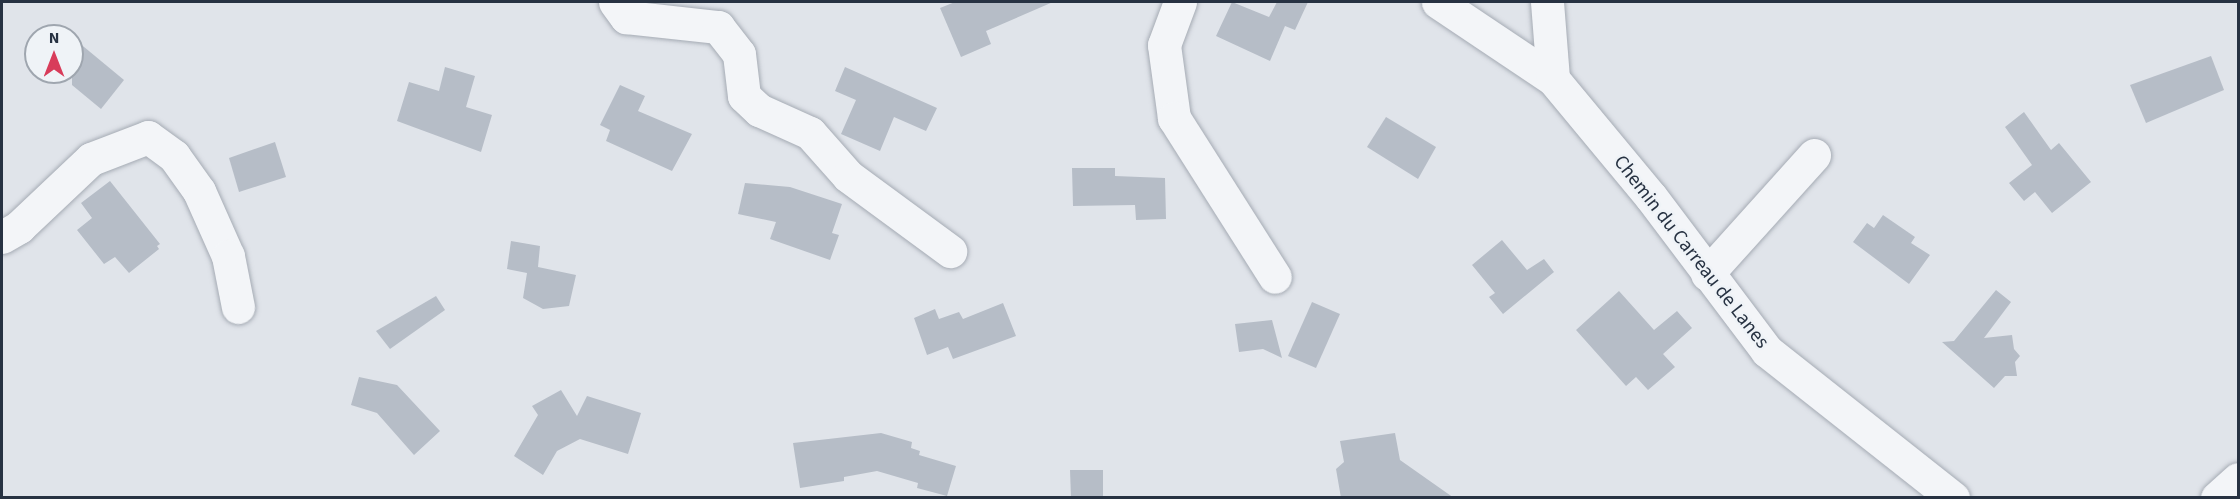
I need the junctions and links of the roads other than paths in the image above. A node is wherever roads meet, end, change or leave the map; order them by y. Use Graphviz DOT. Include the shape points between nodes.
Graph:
graph roads {
  1 [pos="615,2"];
  2 [pos="1180,2"];
  3 [pos="1438,2"];
  4 [pos="1547,2"];
  5 [pos="1553,79"];
  6 [pos="1814,155"];
  7 [pos="2,237"];
  8 [pos="950,251"];
  9 [pos="1707,274"];
  10 [pos="1275,277"];
  11 [pos="238,307"];
  12 [pos="2238,479"];
  13 [pos="1953,498"];
  14 [pos="2217,498"];
  1 -- 8 [label="street" via="626,17 718,27 739,54 744,96 759,110 810,133 848,176"];
  2 -- 10 [label="street" via="1164,45 1174,118"];
  3 -- 5 [label="street, Chemin du Carreau de Lanes"];
  4 -- 5 [label="street"];
  5 -- 9 [label="street, Chemin du Carreau de Lanes" via="1651,197"];
  6 -- 9 [label="street"];
  7 -- 11 [label="street" via="19,227 91,159 148,137 174,156 199,191 228,256"];
  9 -- 13 [label="street, Chemin du Carreau de Lanes" via="1767,351"];
  12 -- 14 [label="street"];
}
